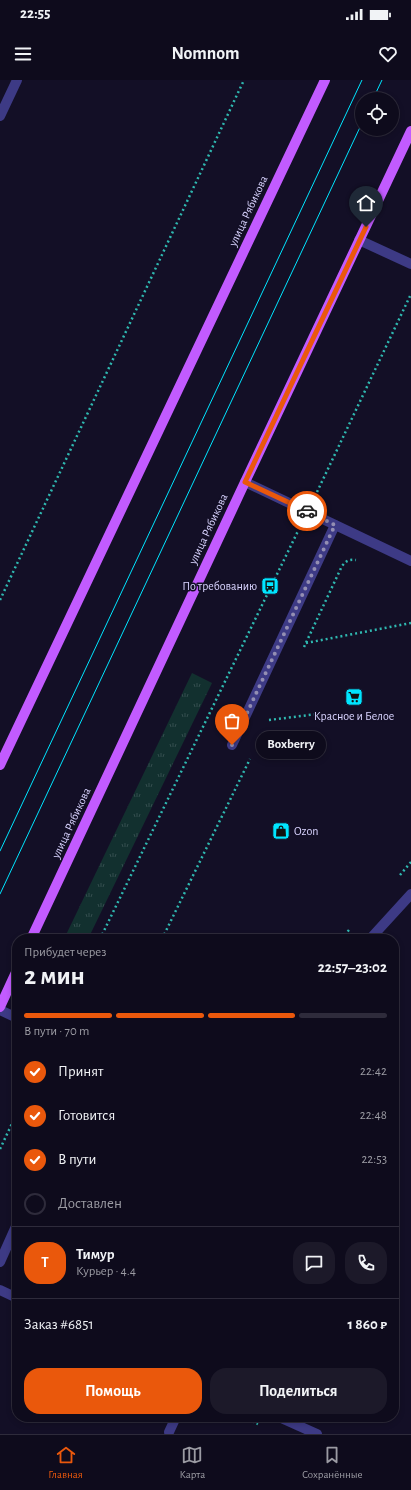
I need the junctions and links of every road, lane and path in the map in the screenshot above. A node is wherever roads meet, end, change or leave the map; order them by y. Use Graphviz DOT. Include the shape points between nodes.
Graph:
graph roads {
  1 [pos="17,80"];
  2 [pos="244,80"];
  3 [pos="325,80"];
  4 [pos="0,116"];
  5 [pos="411,131"];
  6 [pos="359,240"];
  7 [pos="411,264"];
  8 [pos="411,294"];
  9 [pos="245,482"];
  10 [pos="308,511"];
  11 [pos="335,525"];
  12 [pos="357,560"];
  13 [pos="411,561"];
  14 [pos="0,600"];
  15 [pos="411,623"];
  16 [pos="306,643"];
  17 [pos="303,650"];
  18 [pos="272,713"];
  19 [pos="317,714"];
  20 [pos="232,745"];
  21 [pos="251,756"];
  22 [pos="0,765"];
  23 [pos="411,894"];
  24 [pos="33,934"];
  25 [pos="102,934"];
  26 [pos="164,934"];
  27 [pos="375,934"];
  28 [pos="12,981"];
  29 [pos="0,1007"];
  30 [pos="0,1010"];
  31 [pos="12,1016"];
  32 [pos="12,1124"];
  33 [pos="0,1149"];
  34 [pos="12,1235"];
  35 [pos="0,1262"];
  36 [pos="0,1290"];
  37 [pos="12,1296"];
  38 [pos="174,1422"];
  39 [pos="290,1422"];
  40 [pos="169,1432"];
  41 [pos="316,1434"];
  1 -- 4 [label="lane"];
  2 -- 14 [label="path"];
  3 -- 22 [label="main road, улица Рябикова"];
  5 -- 6 [label="main road, улица Рябикова"];
  6 -- 7 [label="lane"];
  6 -- 9 [label="main road, улица Рябикова"];
  8 -- 10 [label="path"];
  9 -- 10 [label="lane"];
  9 -- 24 [label="main road, улица Рябикова"];
  10 -- 11 [label="lane"];
  10 -- 25 [label="path"];
  11 -- 13 [label="lane"];
  11 -- 20 [label="lane"];
  12 -- 16 [label="path" via="351,559 342,566"];
  15 -- 16 [label="path"];
  16 -- 17 [label="path"];
  18 -- 19 [label="path" via="269,720"];
  21 -- 26 [label="path"];
  23 -- 27 [label="lane"];
  28 -- 29 [label="main road"];
  30 -- 31 [label="lane"];
  32 -- 33 [label="path"];
  34 -- 35 [label="lane"];
  36 -- 37 [label="lane"];
  38 -- 40 [label="lane"];
  39 -- 41 [label="lane"];
}
